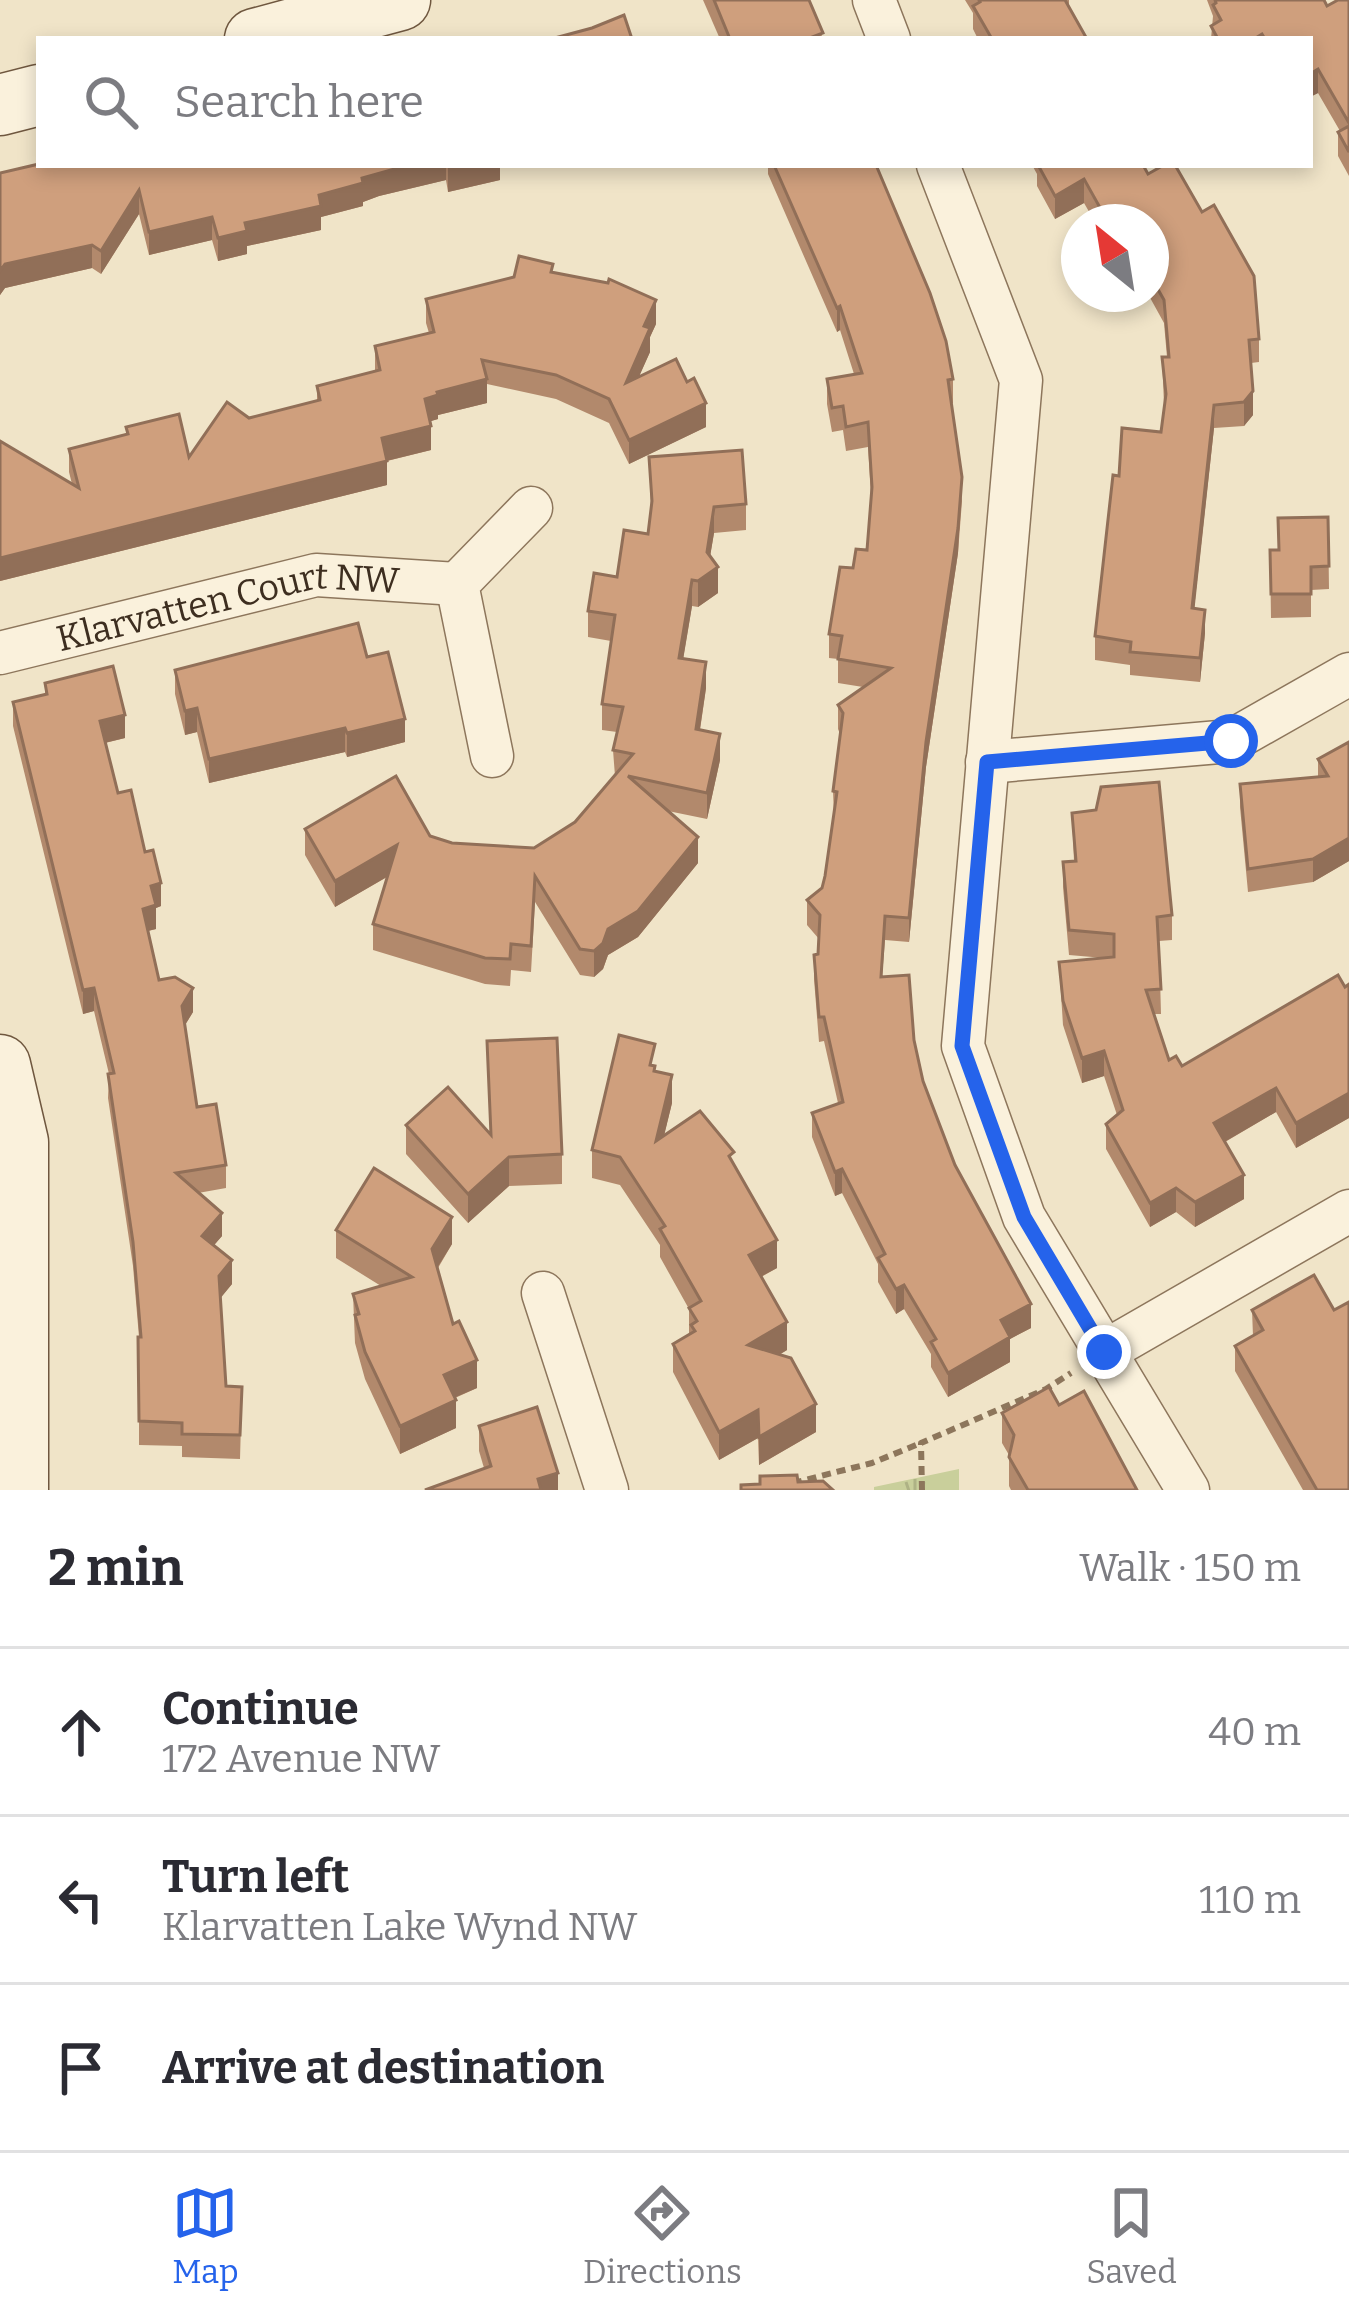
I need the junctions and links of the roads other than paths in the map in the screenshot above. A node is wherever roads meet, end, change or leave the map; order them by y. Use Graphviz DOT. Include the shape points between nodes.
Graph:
graph roads {
  1 [pos="400,0"];
  2 [pos="874,0"];
  3 [pos="281,22"];
  4 [pos="889,36"];
  5 [pos="36,96"];
  6 [pos="0,105"];
  7 [pos="939,168"];
  8 [pos="531,508"];
  9 [pos="457,584"];
  10 [pos="0,653"];
  11 [pos="1349,674"];
  12 [pos="492,756"];
  13 [pos="987,762"];
  14 [pos="0,1065"];
  15 [pos="1349,1211"];
  16 [pos="543,1293"];
  17 [pos="1104,1352"];
  18 [pos="18,1490"];
  19 [pos="607,1490"];
  20 [pos="1189,1490"];
  1 -- 3 [label="street"];
  2 -- 4 [label="street"];
  5 -- 6 [label="street"];
  7 -- 13 [label="street" via="1021,380"];
  8 -- 9 [label="street"];
  9 -- 10 [label="street, Klarvatten Court NW" via="316,575"];
  9 -- 12 [label="street"];
  11 -- 13 [label="street" via="1231,741"];
  13 -- 17 [label="street" via="962,1046 1024,1217"];
  14 -- 18 [label="street" via="18,1142"];
  15 -- 17 [label="street"];
  16 -- 19 [label="street"];
  17 -- 20 [label="street"];
}
